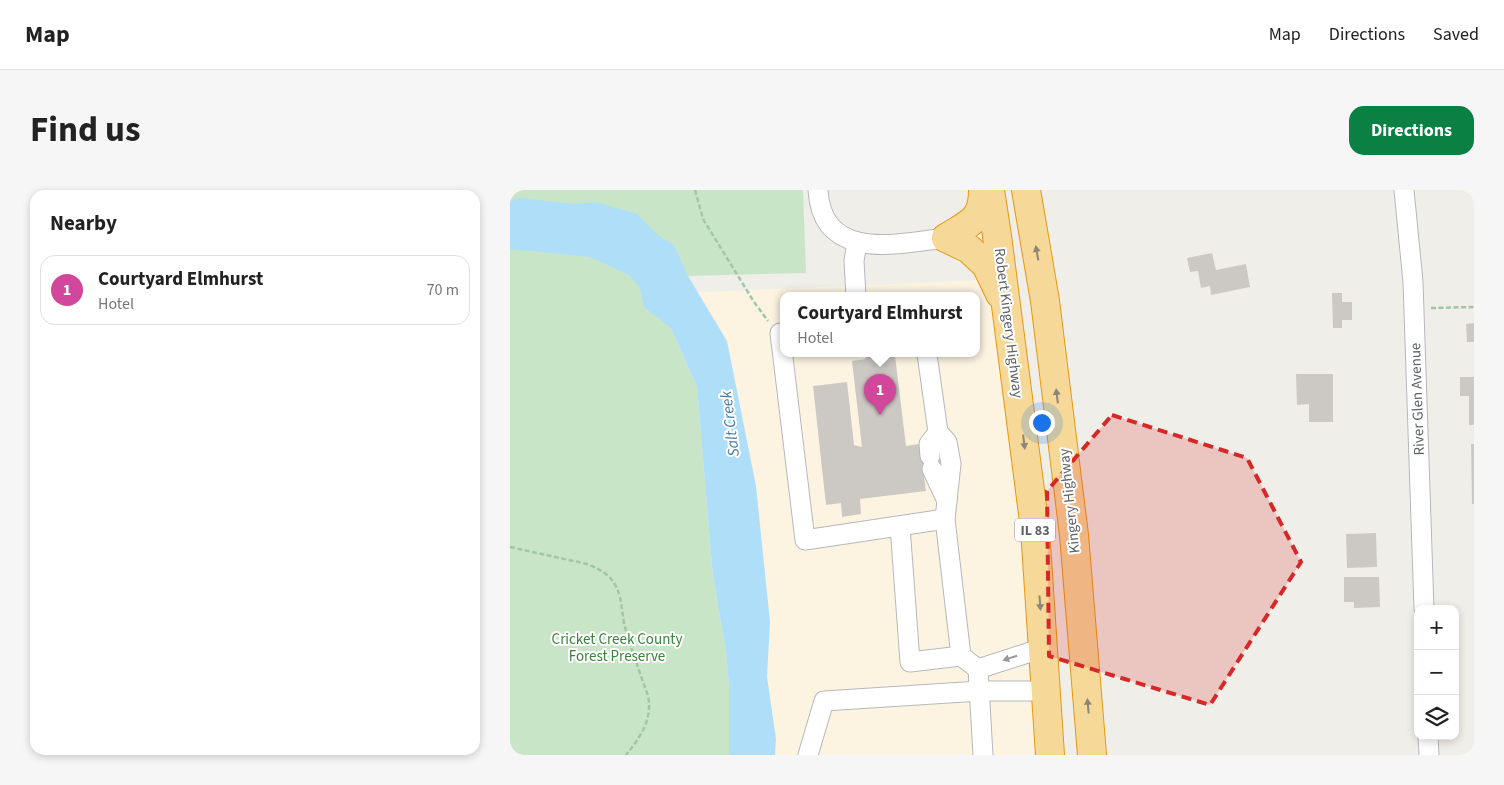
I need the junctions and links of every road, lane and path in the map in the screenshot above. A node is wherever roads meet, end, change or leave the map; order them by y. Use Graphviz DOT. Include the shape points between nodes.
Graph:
graph roads {
  1 [pos="696,190"];
  2 [pos="818,190"];
  3 [pos="983,190"];
  4 [pos="990,190"];
  5 [pos="1026,190"];
  6 [pos="1404,190"];
  7 [pos="946,238"];
  8 [pos="857,242"];
  9 [pos="856,292"];
  10 [pos="1006,306"];
  11 [pos="1474,307"];
  12 [pos="1414,308"];
  13 [pos="778,330"];
  14 [pos="783,357"];
  15 [pos="927,357"];
  16 [pos="938,432"];
  17 [pos="946,510"];
  18 [pos="900,526"];
  19 [pos="510,548"];
  20 [pos="1424,605"];
  21 [pos="1043,648"];
  22 [pos="961,656"];
  23 [pos="978,669"];
  24 [pos="980,691"];
  25 [pos="1046,691"];
  26 [pos="1428,740"];
  27 [pos="626,755"];
  28 [pos="808,755"];
  29 [pos="983,755"];
  30 [pos="1050,755"];
  31 [pos="1067,755"];
  32 [pos="1092,755"];
  33 [pos="1429,755"];
  1 -- 13 [label="path" via="703,219 754,302"];
  2 -- 8 [label="street" via="824,218 842,236"];
  3 -- 7 [label="highway" via="981,209 976,219"];
  4 -- 10 [label="highway, Robert Kingery Highway / IL 83"];
  32 -- 5 [label="highway, Kingery Highway / IL 83, one-way" via="1073,526 1045,301"];
  6 -- 12 [label="street, River Glen Avenue"];
  7 -- 8 [label="street" via="889,245"];
  7 -- 10 [label="highway" via="970,249 986,265"];
  8 -- 9 [label="street" via="854,261"];
  10 -- 21 [label="highway, Robert Kingery Highway / IL 83, one-way" via="1035,529"];
  11 -- 12 [label="path"];
  12 -- 20 [label="street, River Glen Avenue"];
  14 -- 18 [label="street" via="805,540"];
  15 -- 16 [label="street"];
  16 -- 17 [label="street" via="947,442 951,464"];
  16 -- 17 [label="street" via="929,444 931,463"];
  17 -- 18 [label="street"];
  17 -- 22 [label="street"];
  18 -- 22 [label="street" via="910,662"];
  19 -- 27 [label="path" via="586,564 598,568 613,581 619,592 625,627 650,704 646,725"];
  21 -- 23 [label="street, one-way"];
  21 -- 25 [label="highway, Robert Kingery Highway / IL 83"];
  22 -- 23 [label="street"];
  23 -- 24 [label="street"];
  24 -- 25 [label="street"];
  24 -- 28 [label="street" via="824,701"];
  24 -- 29 [label="street"];
  25 -- 30 [label="highway, Robert Kingery Highway / IL 83"];
  25 -- 31 [label="highway" via="1066,741"];
  26 -- 33 [label="street"];
}
